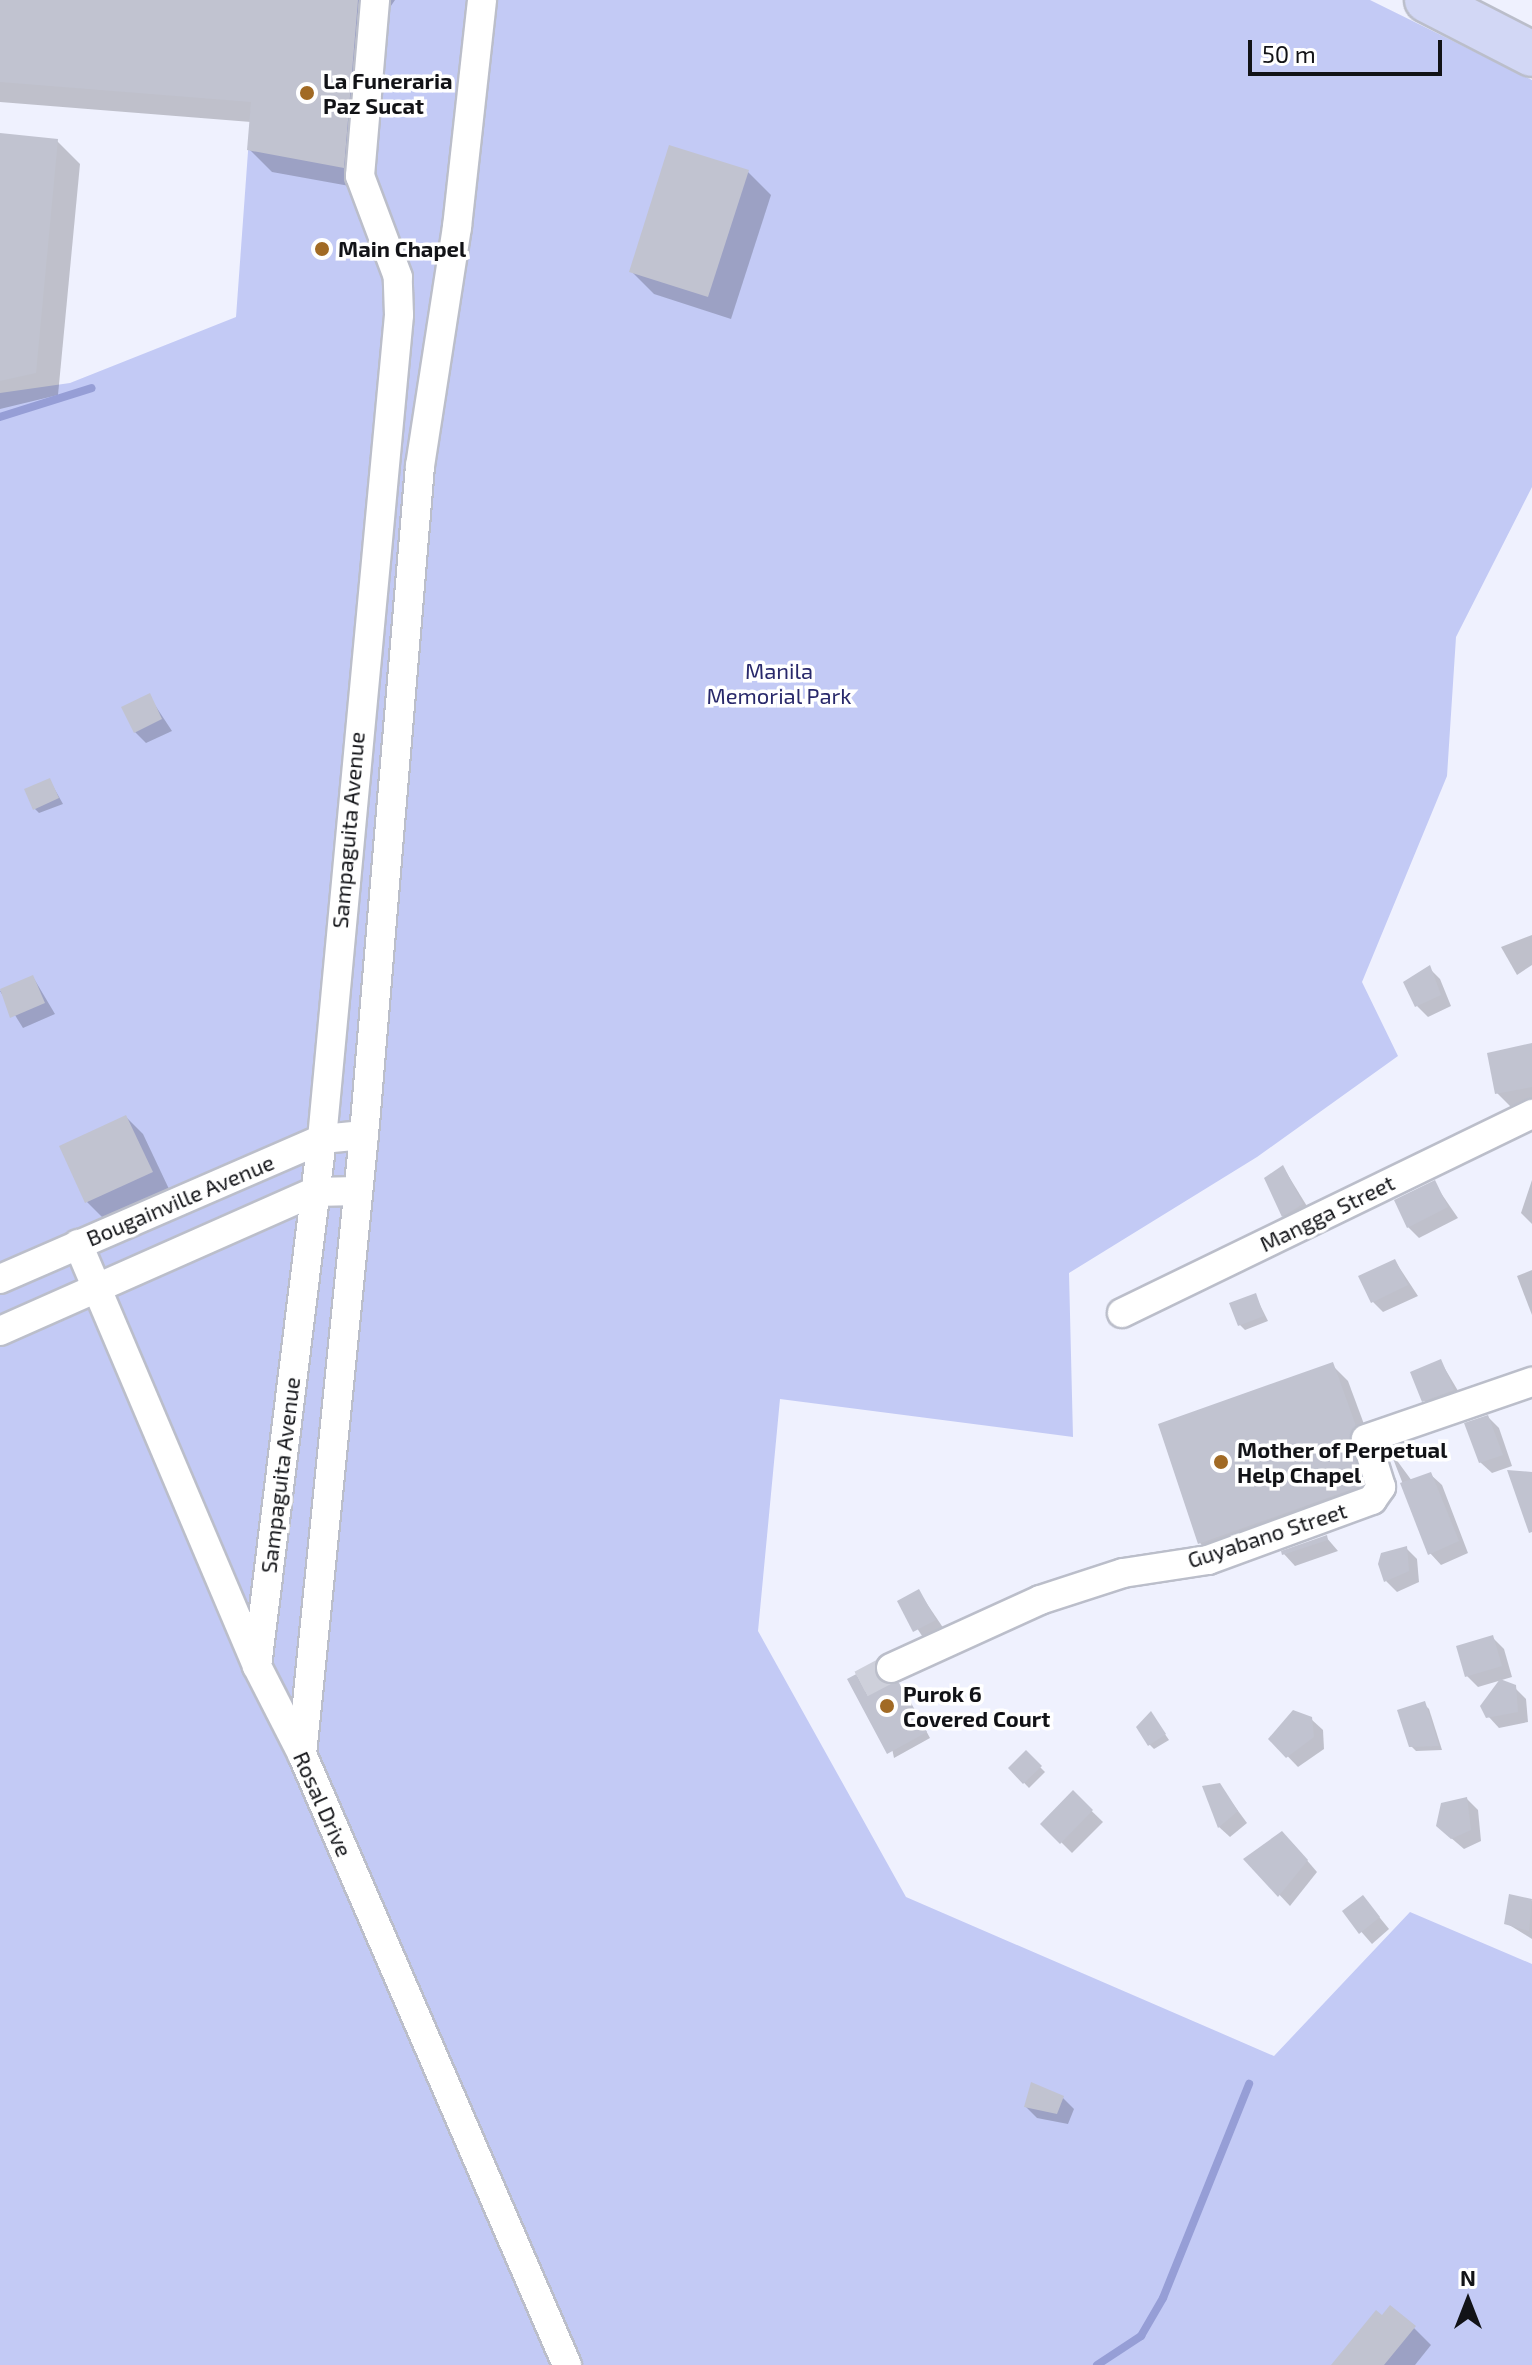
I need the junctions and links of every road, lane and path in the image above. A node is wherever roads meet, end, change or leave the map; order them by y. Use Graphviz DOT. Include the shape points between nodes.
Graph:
graph roads {
  1 [pos="375,0"];
  2 [pos="482,0"];
  3 [pos="1452,6"];
  4 [pos="1532,54"];
  5 [pos="376,528"];
  6 [pos="414,533"];
  7 [pos="1532,1114"];
  8 [pos="364,1135"];
  9 [pos="322,1139"];
  10 [pos="358,1191"];
  11 [pos="314,1192"];
  12 [pos="78,1244"];
  13 [pos="0,1279"];
  14 [pos="95,1288"];
  15 [pos="1122,1313"];
  16 [pos="0,1331"];
  17 [pos="1532,1382"];
  18 [pos="257,1666"];
  19 [pos="891,1668"];
  20 [pos="302,1754"];
  21 [pos="567,2365"];
  1 -- 5 [label="street, Sampaguita Avenue" via="360,176 398,277 399,315"];
  2 -- 6 [label="street, Sampaguita Avenue"];
  3 -- 4 [label="main road"];
  5 -- 6 [label="street"];
  5 -- 9 [label="street, Sampaguita Avenue"];
  6 -- 8 [label="street, Sampaguita Avenue"];
  7 -- 15 [label="street, Mangga Street"];
  8 -- 9 [label="street, Bougainville Avenue"];
  8 -- 10 [label="street, Sampaguita Avenue"];
  9 -- 11 [label="street, Sampaguita Avenue"];
  9 -- 12 [label="street, Bougainville Avenue"];
  10 -- 11 [label="street, Bougainville Avenue"];
  10 -- 20 [label="street, Sampaguita Avenue"];
  11 -- 14 [label="street, Bougainville Avenue"];
  11 -- 18 [label="street, Sampaguita Avenue"];
  12 -- 13 [label="street, Bougainville Avenue"];
  12 -- 14 [label="street, Rosal Drive"];
  14 -- 16 [label="street, Bougainville Avenue"];
  14 -- 18 [label="street, Rosal Drive"];
  17 -- 19 [label="street, Guyabano Street" via="1366,1439 1381,1487 1372,1500 1208,1560 1123,1573 1040,1600"];
  18 -- 20 [label="street, Rosal Drive"];
  20 -- 21 [label="street, Rosal Drive"];
}
